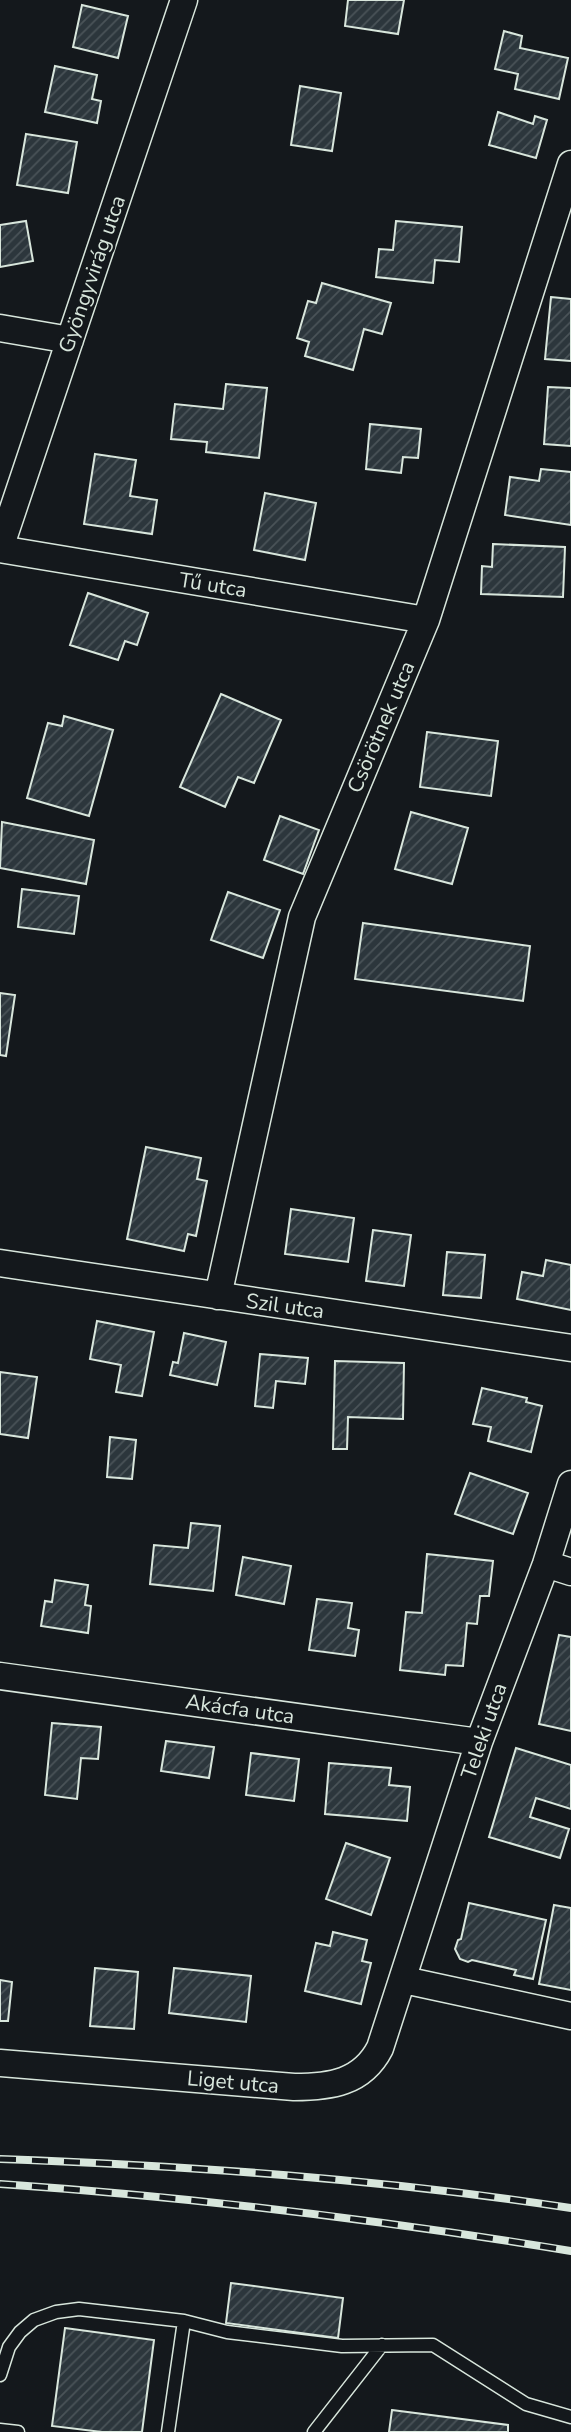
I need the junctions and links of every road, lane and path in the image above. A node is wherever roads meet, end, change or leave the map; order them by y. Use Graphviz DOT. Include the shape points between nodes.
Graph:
graph roads {
  1 [pos="184,0"];
  2 [pos="571,164"];
  3 [pos="0,328"];
  4 [pos="70,340"];
  5 [pos="0,549"];
  6 [pos="426,620"];
  7 [pos="0,1263"];
  8 [pos="218,1296"];
  9 [pos="571,1348"];
  10 [pos="571,1484"];
  11 [pos="546,1564"];
  12 [pos="571,1572"];
  13 [pos="0,1676"];
  14 [pos="479,1742"];
  15 [pos="404,1980"];
  16 [pos="571,2016"];
  17 [pos="0,2063"];
  18 [pos="184,2321"];
  19 [pos="382,2345"];
  20 [pos="0,2375"];
  21 [pos="571,2417"];
  22 [pos="0,2430"];
  23 [pos="18,2432"];
  24 [pos="168,2432"];
  25 [pos="314,2432"];
  1 -- 4 [label="street, Gyöngyvirág utca"];
  2 -- 6 [label="street, Csörötnek utca"];
  3 -- 4 [label="street"];
  4 -- 5 [label="street, Gyöngyvirág utca"];
  5 -- 6 [label="street, Tű utca"];
  6 -- 8 [label="street, Csörötnek utca" via="302,917"];
  7 -- 8 [label="street, Szil utca"];
  8 -- 9 [label="street, Szil utca"];
  10 -- 11 [label="street, Teleki utca"];
  11 -- 12 [label="street"];
  11 -- 14 [label="street, Teleki utca"];
  13 -- 14 [label="street, Akácfa utca"];
  14 -- 15 [label="street, Teleki utca"];
  15 -- 16 [label="street"];
  15 -- 17 [label="street, Liget utca" via="374,2059 357,2075 331,2085 294,2087"];
  18 -- 19 [label="lane" via="227,2332 342,2346"];
  18 -- 20 [label="lane" via="79,2309 56,2312 19,2332"];
  18 -- 24 [label="lane"];
  19 -- 21 [label="lane" via="433,2345 526,2404"];
  19 -- 25 [label="lane"];
  22 -- 23 [label="lane"];
}
